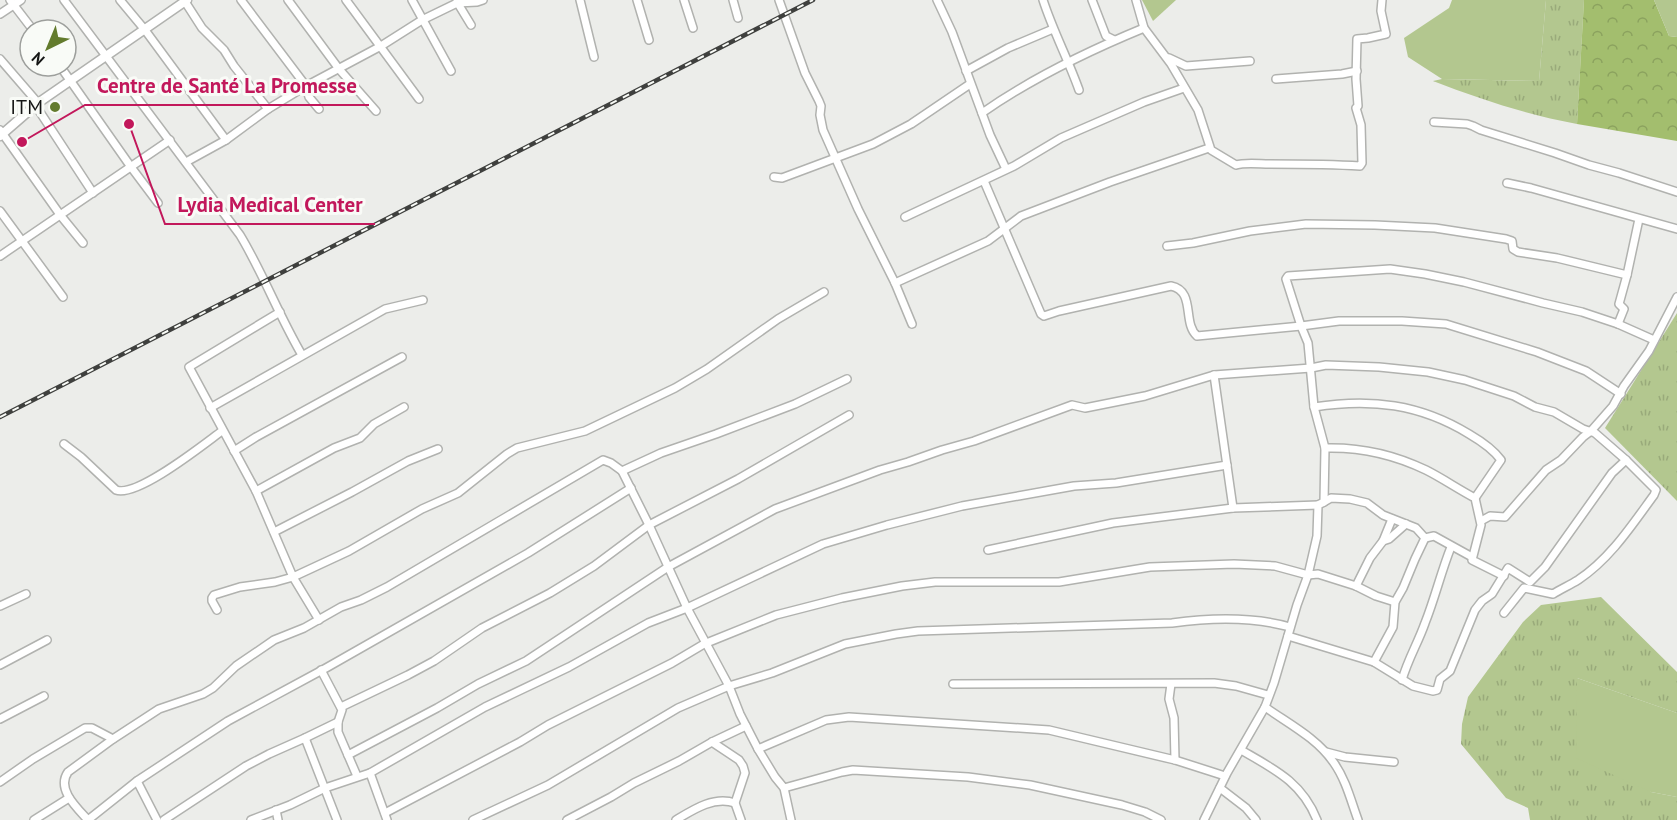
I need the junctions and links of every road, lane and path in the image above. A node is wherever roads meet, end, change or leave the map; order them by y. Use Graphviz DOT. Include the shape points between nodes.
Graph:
graph roads {
  1 [pos="21,0"];
  2 [pos="64,0"];
  3 [pos="120,0"];
  4 [pos="186,0"];
  5 [pos="241,0"];
  6 [pos="288,0"];
  7 [pos="346,0"];
  8 [pos="412,0"];
  9 [pos="483,0"];
  10 [pos="580,0"];
  11 [pos="637,0"];
  12 [pos="684,0"];
  13 [pos="733,0"];
  14 [pos="779,0"];
  15 [pos="937,0"];
  16 [pos="1043,0"];
  17 [pos="1092,0"];
  18 [pos="1136,0"];
  19 [pos="1382,0"];
  20 [pos="457,1"];
  21 [pos="12,2"];
  22 [pos="0,14"];
  23 [pos="24,18"];
  24 [pos="738,18"];
  25 [pos="422,21"];
  26 [pos="471,25"];
  27 [pos="693,28"];
  28 [pos="1144,28"];
  29 [pos="1053,29"];
  30 [pos="145,30"];
  31 [pos="649,40"];
  32 [pos="1114,40"];
  33 [pos="381,46"];
  34 [pos="106,57"];
  35 [pos="594,57"];
  36 [pos="1166,57"];
  37 [pos="0,58"];
  38 [pos="1250,61"];
  39 [pos="1069,62"];
  40 [pos="339,69"];
  41 [pos="451,71"];
  42 [pos="966,71"];
  43 [pos="1357,71"];
  44 [pos="69,78"];
  45 [pos="1276,79"];
  46 [pos="71,81"];
  47 [pos="970,84"];
  48 [pos="306,86"];
  49 [pos="1184,88"];
  50 [pos="1079,90"];
  51 [pos="419,99"];
  52 [pos="37,104"];
  53 [pos="268,109"];
  54 [pos="319,109"];
  55 [pos="376,111"];
  56 [pos="982,113"];
  57 [pos="1434,122"];
  58 [pos="1,133"];
  59 [pos="170,140"];
  60 [pos="226,140"];
  61 [pos="1209,148"];
  62 [pos="836,157"];
  63 [pos="186,162"];
  64 [pos="131,167"];
  65 [pos="1006,169"];
  66 [pos="774,177"];
  67 [pos="984,181"];
  68 [pos="1507,183"];
  69 [pos="1677,192"];
  70 [pos="93,193"];
  71 [pos="158,203"];
  72 [pos="0,211"];
  73 [pos="61,216"];
  74 [pos="904,217"];
  75 [pos="1639,219"];
  76 [pos="1004,228"];
  77 [pos="1677,229"];
  78 [pos="21,241"];
  79 [pos="83,243"];
  80 [pos="1167,246"];
  81 [pos="0,256"];
  82 [pos="1627,275"];
  83 [pos="895,283"];
  84 [pos="824,292"];
  85 [pos="63,297"];
  86 [pos="1677,297"];
  87 [pos="423,300"];
  88 [pos="280,312"];
  89 [pos="912,324"];
  90 [pos="1618,324"];
  91 [pos="1301,326"];
  92 [pos="1654,340"];
  93 [pos="302,355"];
  94 [pos="402,357"];
  95 [pos="1311,368"];
  96 [pos="1214,375"];
  97 [pos="847,379"];
  98 [pos="1621,394"];
  99 [pos="404,407"];
  100 [pos="1314,407"];
  101 [pos="210,408"];
  102 [pos="849,415"];
  103 [pos="222,430"];
  104 [pos="1591,431"];
  105 [pos="64,444"];
  106 [pos="1325,448"];
  107 [pos="438,449"];
  108 [pos="234,451"];
  109 [pos="1626,460"];
  110 [pos="1227,465"];
  111 [pos="622,471"];
  112 [pos="631,488"];
  113 [pos="256,491"];
  114 [pos="1475,498"];
  115 [pos="1321,504"];
  116 [pos="1233,508"];
  117 [pos="1392,519"];
  118 [pos="1481,521"];
  119 [pos="1406,524"];
  120 [pos="650,525"];
  121 [pos="274,532"];
  122 [pos="1425,538"];
  123 [pos="1383,541"];
  124 [pos="1451,547"];
  125 [pos="988,550"];
  126 [pos="1472,557"];
  127 [pos="668,567"];
  128 [pos="1308,575"];
  129 [pos="1504,576"];
  130 [pos="293,577"];
  131 [pos="1527,585"];
  132 [pos="1356,586"];
  133 [pos="26,594"];
  134 [pos="1395,602"];
  135 [pos="0,606"];
  136 [pos="687,608"];
  137 [pos="218,610"];
  138 [pos="1504,613"];
  139 [pos="319,620"];
  140 [pos="1290,627"];
  141 [pos="1288,636"];
  142 [pos="46,640"];
  143 [pos="706,643"];
  144 [pos="1374,662"];
  145 [pos="0,665"];
  146 [pos="321,670"];
  147 [pos="1402,680"];
  148 [pos="953,684"];
  149 [pos="1171,684"];
  150 [pos="729,686"];
  151 [pos="1268,695"];
  152 [pos="44,696"];
  153 [pos="341,707"];
  154 [pos="1264,707"];
  155 [pos="0,719"];
  156 [pos="338,722"];
  157 [pos="746,726"];
  158 [pos="305,738"];
  159 [pos="113,739"];
  160 [pos="712,742"];
  161 [pos="1318,745"];
  162 [pos="758,750"];
  163 [pos="1241,750"];
  164 [pos="348,755"];
  165 [pos="1175,760"];
  166 [pos="1394,762"];
  167 [pos="370,773"];
  168 [pos="357,776"];
  169 [pos="1225,776"];
  170 [pos="0,782"];
  171 [pos="137,782"];
  172 [pos="325,788"];
  173 [pos="784,788"];
  174 [pos="1220,788"];
  175 [pos="69,798"];
  176 [pos="735,803"];
  177 [pos="276,810"];
  178 [pos="386,817"];
  179 [pos="34,820"];
  180 [pos="88,820"];
  181 [pos="157,820"];
  182 [pos="164,820"];
  183 [pos="251,820"];
  184 [pos="278,820"];
  185 [pos="336,820"];
  186 [pos="472,820"];
  187 [pos="567,820"];
  188 [pos="676,820"];
  189 [pos="741,820"];
  190 [pos="791,820"];
  191 [pos="1161,820"];
  192 [pos="1204,820"];
  193 [pos="1256,820"];
  194 [pos="1317,820"];
  195 [pos="1358,820"];
  1 -- 21 [label="street"];
  2 -- 34 [label="street"];
  3 -- 30 [label="street"];
  4 -- 30 [label="street"];
  4 -- 53 [label="street" via="202,28 224,50"];
  5 -- 48 [label="street"];
  6 -- 40 [label="street"];
  7 -- 33 [label="street"];
  8 -- 25 [label="street"];
  9 -- 20 [label="street"];
  10 -- 35 [label="street"];
  11 -- 31 [label="street"];
  12 -- 27 [label="street"];
  13 -- 24 [label="street"];
  14 -- 62 [label="street" via="821,106 820,122"];
  15 -- 42 [label="street"];
  16 -- 29 [label="street"];
  17 -- 32 [label="street" via="1106,36"];
  18 -- 28 [label="street"];
  19 -- 43 [label="street" via="1386,34 1357,39"];
  20 -- 25 [label="street"];
  20 -- 26 [label="street"];
  21 -- 22 [label="street"];
  21 -- 23 [label="street"];
  25 -- 33 [label="street"];
  25 -- 41 [label="street"];
  28 -- 32 [label="street"];
  28 -- 36 [label="street"];
  29 -- 39 [label="street"];
  29 -- 42 [label="street"];
  30 -- 34 [label="street"];
  30 -- 60 [label="street"];
  32 -- 39 [label="street"];
  33 -- 40 [label="street"];
  33 -- 51 [label="street"];
  34 -- 46 [label="street"];
  34 -- 59 [label="street"];
  36 -- 38 [label="street" via="1186,66"];
  36 -- 49 [label="street"];
  37 -- 52 [label="street"];
  39 -- 50 [label="street"];
  39 -- 56 [label="street"];
  40 -- 48 [label="street"];
  40 -- 55 [label="street"];
  42 -- 47 [label="street"];
  43 -- 45 [label="street"];
  43 -- 61 [label="street" via="1360,166 1236,165"];
  44 -- 46 [label="street"];
  46 -- 52 [label="street"];
  46 -- 64 [label="street"];
  47 -- 56 [label="street"];
  47 -- 62 [label="street" via="911,124 873,144"];
  48 -- 53 [label="street"];
  48 -- 54 [label="street"];
  49 -- 61 [label="street" via="1198,110"];
  49 -- 65 [label="street" via="1061,138"];
  52 -- 58 [label="street"];
  52 -- 70 [label="street"];
  53 -- 60 [label="street"];
  56 -- 65 [label="street"];
  57 -- 69 [label="street" via="1473,126"];
  58 -- 73 [label="street"];
  59 -- 63 [label="street"];
  59 -- 64 [label="street"];
  60 -- 63 [label="street"];
  61 -- 76 [label="street" via="1020,216"];
  62 -- 66 [label="street" via="782,178"];
  62 -- 83 [label="street"];
  63 -- 88 [label="street" via="240,235"];
  64 -- 70 [label="street"];
  64 -- 71 [label="street"];
  65 -- 67 [label="street"];
  67 -- 74 [label="street"];
  67 -- 76 [label="street"];
  68 -- 75 [label="street"];
  70 -- 73 [label="street"];
  72 -- 78 [label="street"];
  73 -- 78 [label="street"];
  73 -- 79 [label="street"];
  75 -- 77 [label="street"];
  75 -- 82 [label="street"];
  76 -- 83 [label="street" via="988,241"];
  76 -- 91 [label="street" via="1044,316 1171,286 1186,298 1197,336"];
  78 -- 81 [label="street"];
  78 -- 85 [label="street"];
  80 -- 82 [label="street" via="1306,224 1435,228 1506,239 1518,252"];
  82 -- 90 [label="street" via="1619,304 1624,309"];
  83 -- 89 [label="street"];
  84 -- 130 [label="street" via="683,384 585,431 517,448 458,492"];
  86 -- 92 [label="street"];
  87 -- 93 [label="street" via="385,309"];
  88 -- 93 [label="street"];
  88 -- 101 [label="street" via="190,365"];
  90 -- 91 [label="street" via="1464,282 1390,269 1288,276"];
  90 -- 92 [label="street"];
  91 -- 95 [label="street"];
  91 -- 98 [label="street" via="1339,321 1446,324 1587,371"];
  92 -- 98 [label="street"];
  93 -- 101 [label="street"];
  94 -- 108 [label="street"];
  95 -- 96 [label="street"];
  95 -- 100 [label="street"];
  95 -- 104 [label="street" via="1379,367 1465,380 1554,412"];
  96 -- 110 [label="street"];
  96 -- 127 [label="street" via="1145,396 1085,408 1072,405 880,470 775,509"];
  97 -- 111 [label="street" via="795,404"];
  98 -- 104 [label="street"];
  99 -- 113 [label="street" via="374,424 360,438"];
  100 -- 106 [label="street"];
  100 -- 114 [label="street" via="1373,404 1414,409 1448,421 1482,442 1501,460"];
  101 -- 103 [label="street"];
  102 -- 120 [label="street"];
  103 -- 105 [label="street" via="175,466 120,492"];
  103 -- 108 [label="street"];
  104 -- 109 [label="street"];
  104 -- 118 [label="street" via="1546,470 1505,517 1490,516"];
  106 -- 114 [label="street" via="1368,451 1404,462"];
  106 -- 115 [label="street"];
  107 -- 121 [label="street"];
  108 -- 113 [label="street"];
  109 -- 131 [label="street"];
  109 -- 131 [label="street" via="1656,492 1622,539 1580,579 1553,594"];
  110 -- 116 [label="street"];
  110 -- 136 [label="street" via="1029,493 887,525 823,544"];
  111 -- 112 [label="street"];
  111 -- 139 [label="street" via="603,460 394,583"];
  112 -- 120 [label="street"];
  112 -- 146 [label="street" via="528,553"];
  113 -- 121 [label="street"];
  114 -- 118 [label="street"];
  115 -- 116 [label="street"];
  115 -- 117 [label="street" via="1331,498 1350,499 1367,503"];
  115 -- 128 [label="street"];
  116 -- 125 [label="street" via="1113,523"];
  117 -- 119 [label="street"];
  117 -- 123 [label="street"];
  118 -- 126 [label="street"];
  119 -- 122 [label="street"];
  119 -- 123 [label="street"];
  120 -- 127 [label="street"];
  120 -- 153 [label="street" via="550,593 482,628 434,661"];
  121 -- 130 [label="street"];
  122 -- 124 [label="street" via="1434,536"];
  122 -- 134 [label="street"];
  123 -- 132 [label="street"];
  124 -- 126 [label="street"];
  124 -- 147 [label="street"];
  126 -- 129 [label="street"];
  127 -- 136 [label="street"];
  127 -- 164 [label="street" via="526,661"];
  128 -- 132 [label="street" via="1318,574"];
  128 -- 140 [label="street"];
  128 -- 143 [label="street" via="1275,566 1234,564 1150,567 1059,582 935,582 852,596 776,615"];
  129 -- 131 [label="street" via="1508,568"];
  129 -- 147 [label="street" via="1475,610 1450,671 1440,679 1437,690"];
  130 -- 137 [label="street" via="214,595 212,602"];
  130 -- 139 [label="street"];
  131 -- 138 [label="street"];
  132 -- 134 [label="street"];
  133 -- 135 [label="street"];
  134 -- 144 [label="street" via="1393,627"];
  136 -- 143 [label="street"];
  136 -- 167 [label="street" via="648,623 485,707"];
  139 -- 159 [label="street" via="269,644 203,694 159,709"];
  140 -- 141 [label="street"];
  140 -- 150 [label="street" via="1270,621 1199,619 918,631 845,644"];
  141 -- 144 [label="street"];
  141 -- 151 [label="street"];
  142 -- 145 [label="street"];
  143 -- 150 [label="street"];
  143 -- 178 [label="street" via="548,725"];
  144 -- 147 [label="street"];
  146 -- 153 [label="street"];
  146 -- 171 [label="street" via="228,721"];
  148 -- 149 [label="street"];
  149 -- 151 [label="street" via="1226,684"];
  149 -- 165 [label="street"];
  150 -- 157 [label="street"];
  150 -- 186 [label="street" via="678,708 548,785"];
  151 -- 154 [label="street"];
  152 -- 155 [label="street"];
  153 -- 156 [label="street"];
  154 -- 161 [label="street"];
  154 -- 163 [label="street"];
  156 -- 158 [label="street"];
  156 -- 164 [label="street"];
  157 -- 160 [label="street"];
  157 -- 162 [label="street"];
  158 -- 172 [label="street"];
  158 -- 182 [label="street" via="246,766"];
  159 -- 170 [label="street" via="85,728"];
  159 -- 175 [label="street" via="66,775 64,784"];
  160 -- 176 [label="street" via="743,766 745,773"];
  160 -- 187 [label="street"];
  161 -- 166 [label="street" via="1328,754"];
  161 -- 195 [label="street" via="1342,776"];
  162 -- 165 [label="street" via="814,724 849,717 1049,730"];
  162 -- 173 [label="street"];
  163 -- 169 [label="street"];
  163 -- 194 [label="street" via="1288,778"];
  164 -- 168 [label="street"];
  165 -- 169 [label="street"];
  167 -- 168 [label="street"];
  167 -- 178 [label="street"];
  168 -- 172 [label="street"];
  169 -- 174 [label="street"];
  171 -- 180 [label="street"];
  171 -- 181 [label="street"];
  172 -- 177 [label="street"];
  172 -- 185 [label="street"];
  173 -- 190 [label="street"];
  173 -- 191 [label="street" via="853,770 968,777 1030,785 1122,805"];
  174 -- 192 [label="street"];
  174 -- 193 [label="street"];
  175 -- 179 [label="street"];
  175 -- 180 [label="street"];
  176 -- 188 [label="street" via="713,801"];
  176 -- 189 [label="street"];
  177 -- 183 [label="street"];
  177 -- 184 [label="street"];
}
